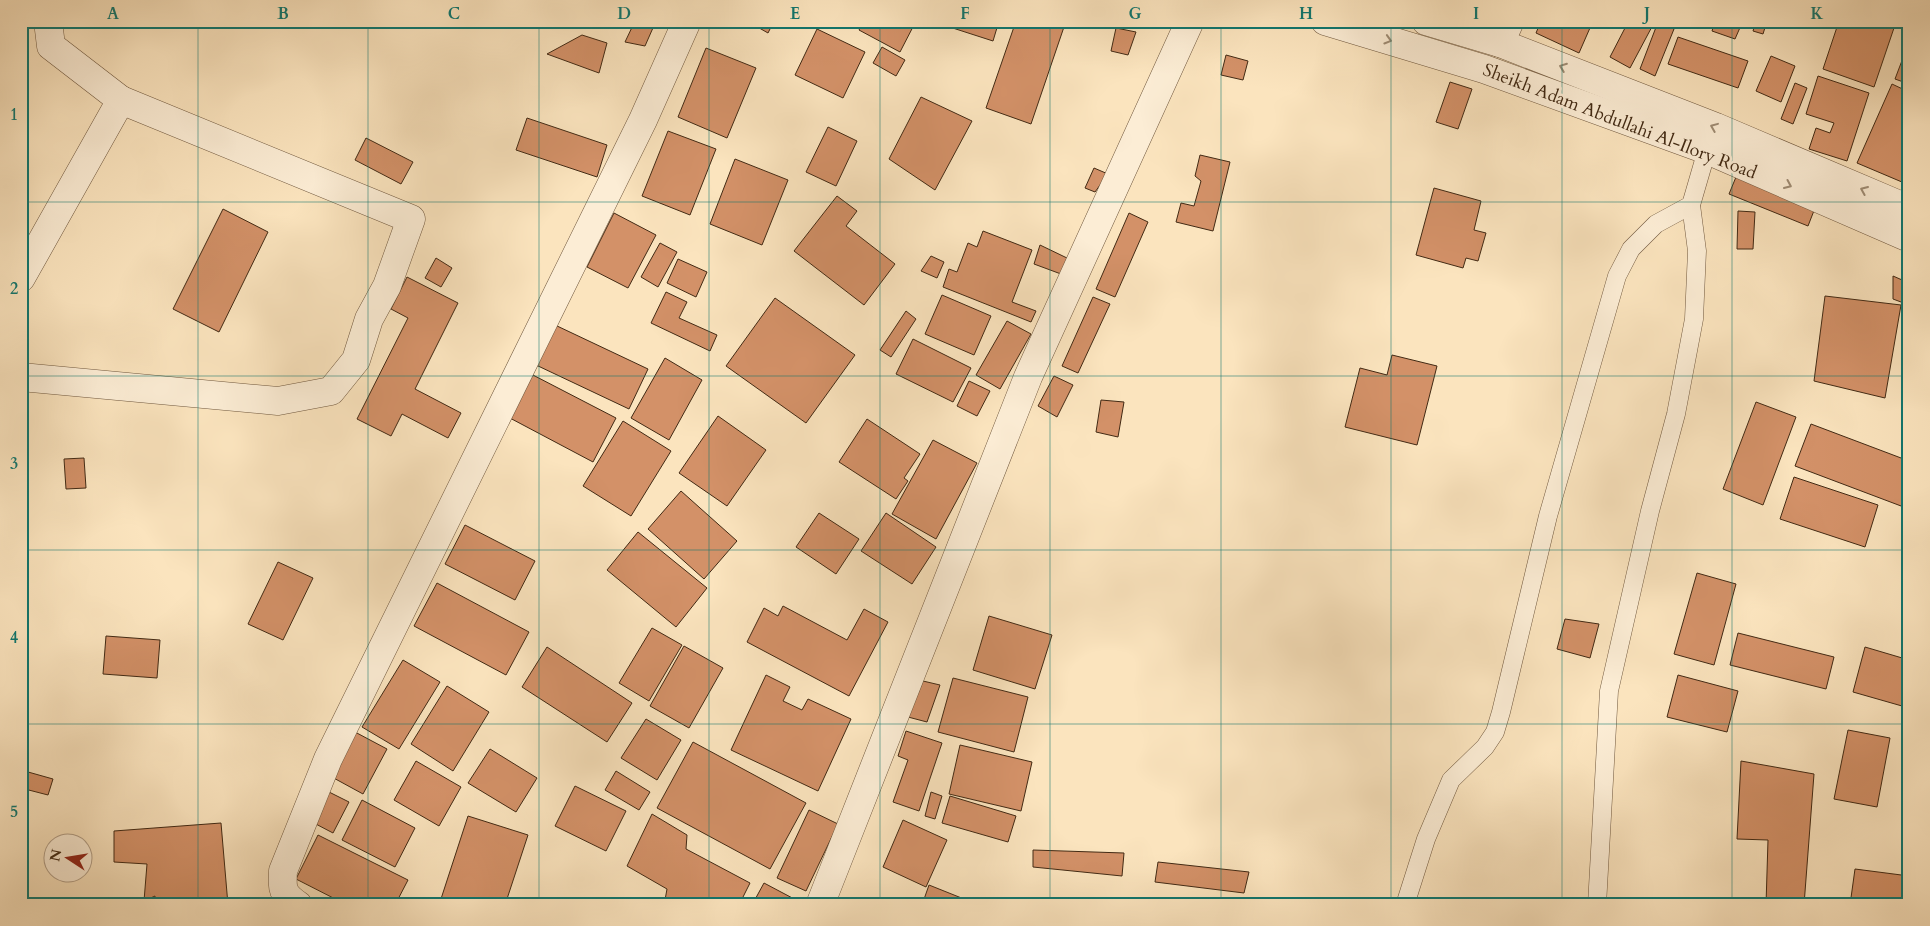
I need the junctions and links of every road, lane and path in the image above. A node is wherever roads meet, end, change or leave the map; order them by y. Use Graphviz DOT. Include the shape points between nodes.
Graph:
graph roads {
  1 [pos="48,21"];
  2 [pos="687,21"];
  3 [pos="1190,21"];
  4 [pos="1325,21"];
  5 [pos="1426,21"];
  6 [pos="1505,32"];
  7 [pos="121,100"];
  8 [pos="1707,150"];
  9 [pos="1691,205"];
  10 [pos="1909,209"];
  11 [pos="1909,238"];
  12 [pos="21,278"];
  13 [pos="21,377"];
  14 [pos="298,905"];
  15 [pos="820,905"];
  16 [pos="1405,905"];
  17 [pos="1597,905"];
  1 -- 7 [label="street" via="51,46"];
  2 -- 14 [label="street" via="613,183 328,759 283,872 282,888"];
  3 -- 15 [label="street" via="1028,377"];
  4 -- 8 [label="street, Sheikh Adam Abdullahi Al-Ilory Road, one-way" via="1484,69"];
  5 -- 6 [label="street, Sheikh Adam Abdullahi Al-Ilory Road"];
  10 -- 6 [label="street, Sheikh Adam Abdullahi Al-Ilory Road, one-way"];
  7 -- 12 [label="street"];
  7 -- 13 [label="street" via="411,219 390,278 369,319 356,360 331,391 278,401"];
  8 -- 9 [label="lane"];
  8 -- 11 [label="street, Sheikh Adam Abdullahi Al-Ilory Road, one-way"];
  9 -- 16 [label="lane" via="1656,224 1631,249 1617,276 1548,516 1495,732 1485,747 1452,780 1426,839"];
  9 -- 17 [label="lane" via="1697,251 1694,319 1676,414 1609,691"];
}
